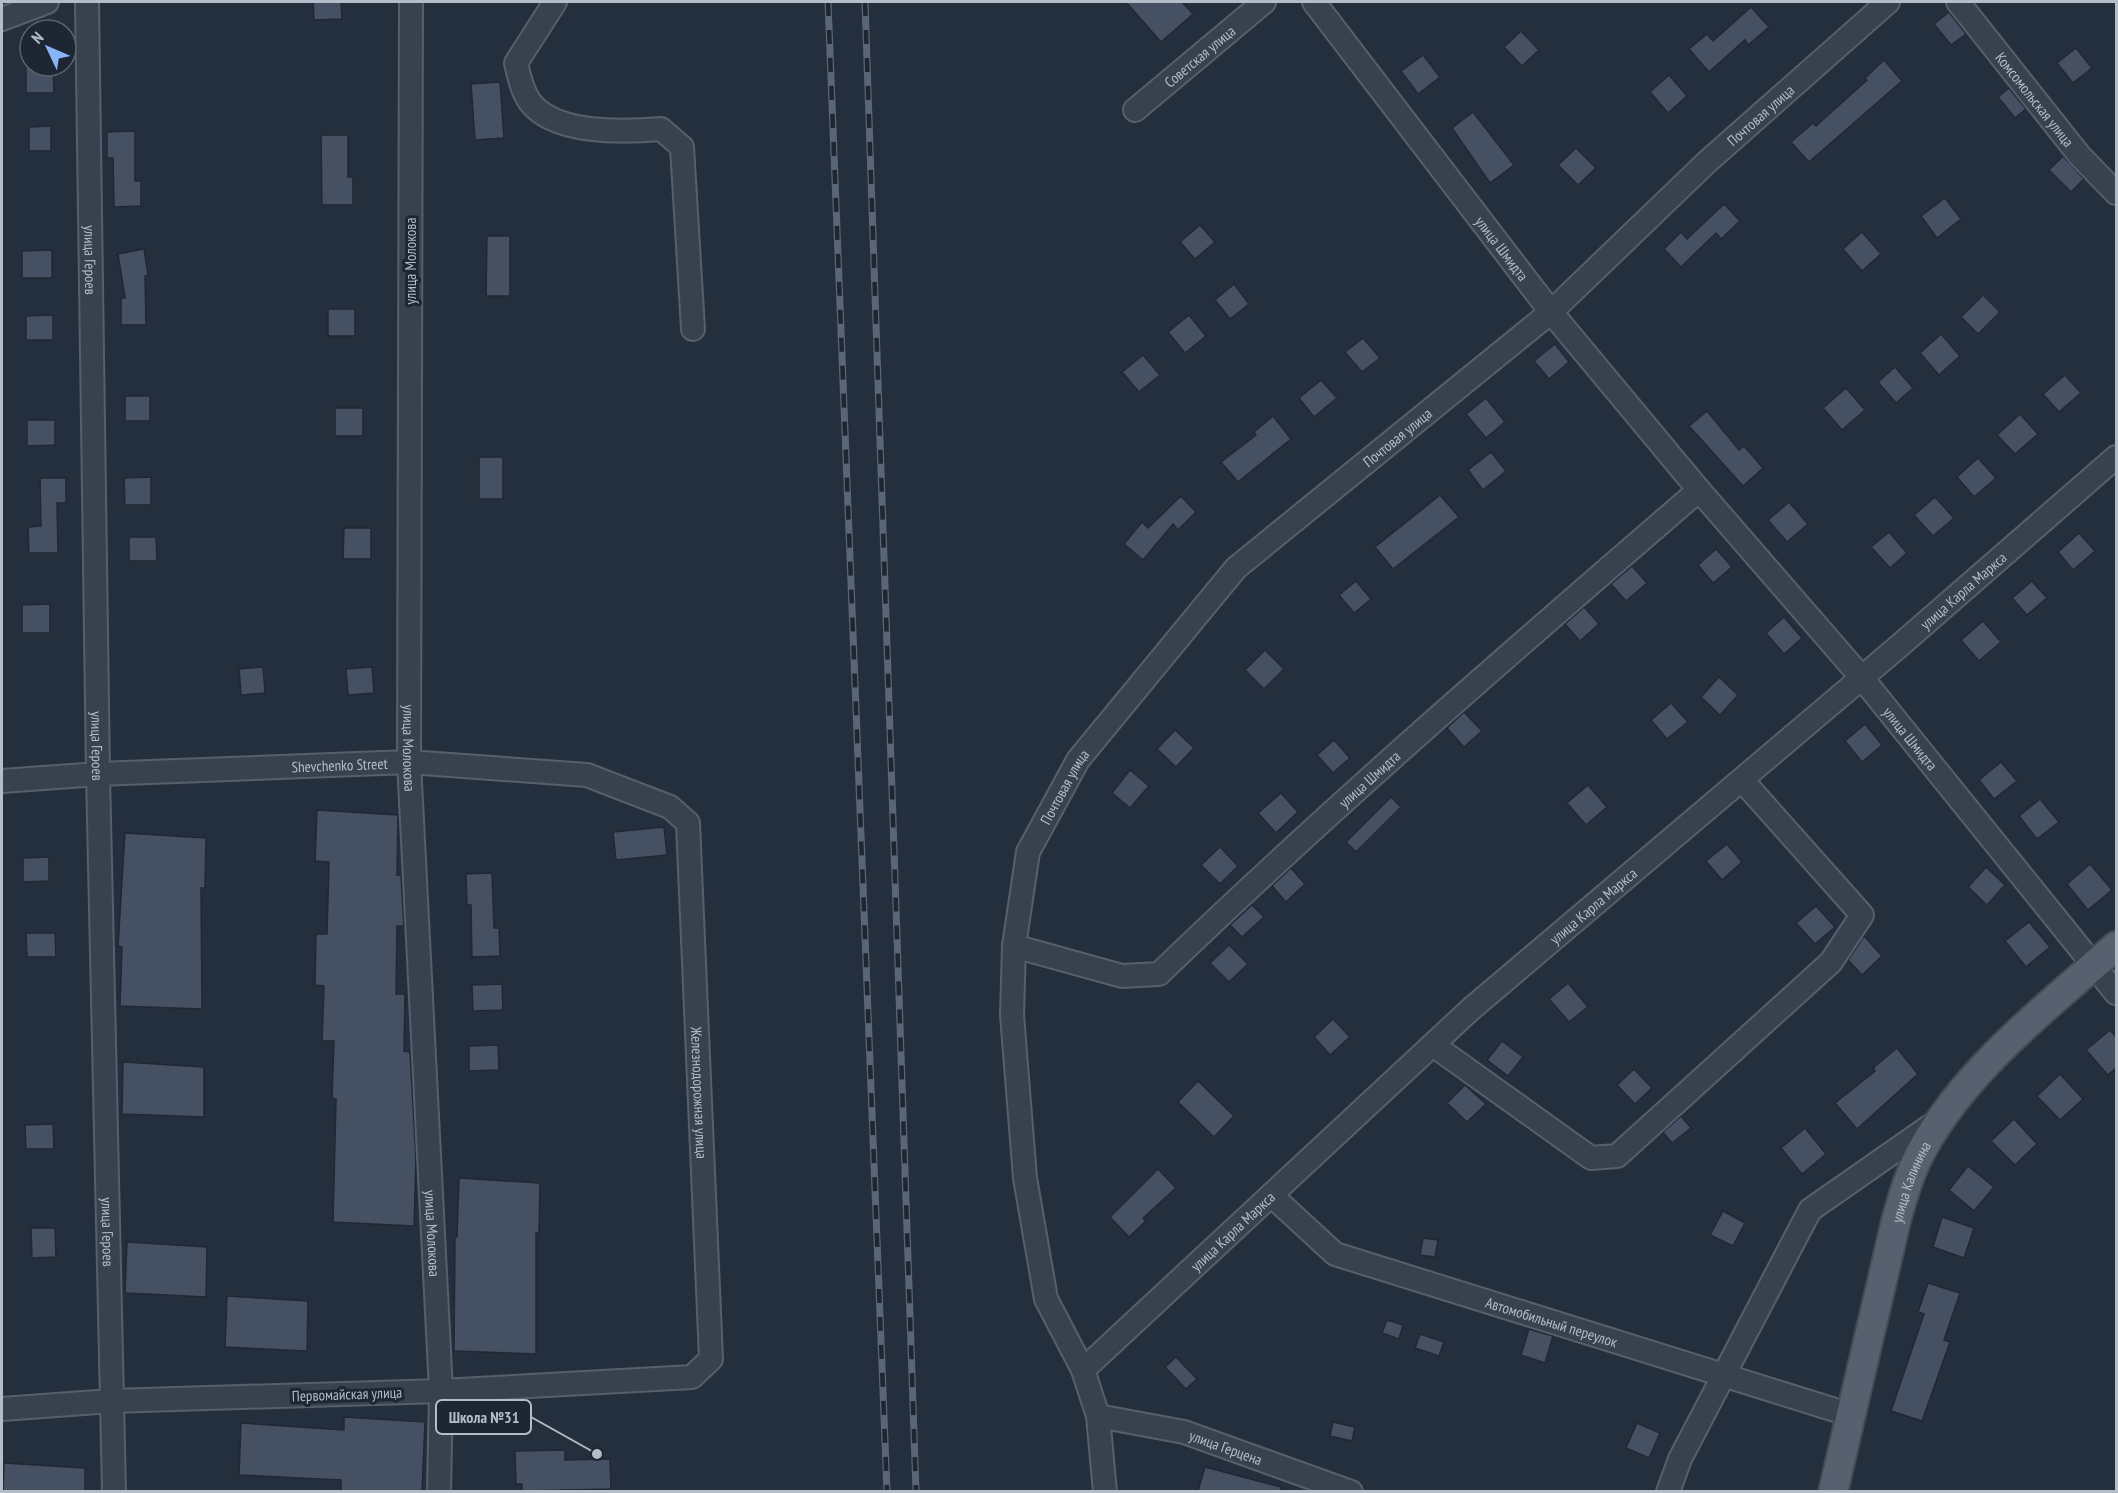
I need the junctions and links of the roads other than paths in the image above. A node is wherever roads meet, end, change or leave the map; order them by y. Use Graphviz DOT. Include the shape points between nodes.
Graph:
graph roads {
  1 [pos="47,2"];
  2 [pos="87,2"];
  3 [pos="411,2"];
  4 [pos="555,2"];
  5 [pos="1264,2"];
  6 [pos="1314,2"];
  7 [pos="1888,2"];
  8 [pos="1958,2"];
  9 [pos="2,19"];
  10 [pos="1135,110"];
  11 [pos="2116,193"];
  12 [pos="1551,312"];
  13 [pos="693,328"];
  14 [pos="2116,456"];
  15 [pos="1699,490"];
  16 [pos="1862,678"];
  17 [pos="409,762"];
  18 [pos="98,774"];
  19 [pos="1742,780"];
  20 [pos="2,781"];
  21 [pos="670,807"];
  22 [pos="1014,946"];
  23 [pos="2116,946"];
  24 [pos="2094,966"];
  25 [pos="2116,993"];
  26 [pos="1433,1045"];
  27 [pos="1942,1118"];
  28 [pos="1271,1196"];
  29 [pos="1083,1370"];
  30 [pos="1724,1376"];
  31 [pos="692,1377"];
  32 [pos="441,1391"];
  33 [pos="111,1401"];
  34 [pos="2,1409"];
  35 [pos="1851,1415"];
  36 [pos="1098,1416"];
  37 [pos="114,1491"];
  38 [pos="439,1491"];
  39 [pos="1105,1491"];
  40 [pos="1351,1491"];
  41 [pos="1668,1491"];
  42 [pos="1833,1491"];
  1 -- 9 [label="street"];
  2 -- 18 [label="street, улица Героев"];
  3 -- 17 [label="street, улица Молокова"];
  4 -- 13 [label="street" via="516,63 521,83 531,103 562,124 622,132 661,129 682,147"];
  5 -- 10 [label="street, Советская улица"];
  6 -- 12 [label="street, улица Шмидта"];
  7 -- 12 [label="street, Почтовая улица" via="1707,162"];
  8 -- 11 [label="street, Комсомольская улица" via="2080,156"];
  12 -- 15 [label="street, улица Шмидта"];
  12 -- 22 [label="street, Почтовая улица" via="1236,568 1078,760 1029,852"];
  14 -- 16 [label="street, улица Карла Маркса"];
  15 -- 16 [label="street, улица Шмидта"];
  15 -- 22 [label="street, улица Шмидта" via="1273,865 1159,974 1122,976"];
  16 -- 19 [label="street, улица Карла Маркса"];
  16 -- 24 [label="street, улица Шмидта"];
  17 -- 18 [label="street, Shevchenko Street"];
  17 -- 21 [label="street, Shevchenko Street" via="587,776"];
  17 -- 32 [label="street, улица Молокова"];
  18 -- 20 [label="street, Shevchenko Street"];
  18 -- 33 [label="street, улица Героев"];
  19 -- 26 [label="street, улица Карла Маркса"];
  19 -- 26 [label="street" via="1862,915 1832,962 1617,1156 1591,1158"];
  21 -- 31 [label="street, Железнодорожная улица" via="688,823 711,1359"];
  22 -- 29 [label="street, Почтовая улица" via="1012,1015 1024,1178 1046,1299"];
  23 -- 24 [label="main road, улица Калинина"];
  24 -- 25 [label="street, улица Шмидта"];
  24 -- 27 [label="main road, улица Калинина" via="2030,1021"];
  26 -- 28 [label="street, улица Карла Маркса"];
  27 -- 30 [label="street" via="1810,1210"];
  27 -- 35 [label="main road, улица Калинина" via="1922,1148 1905,1186"];
  28 -- 29 [label="street, улица Карла Маркса"];
  28 -- 30 [label="street, Автомобильный переулок" via="1335,1254"];
  29 -- 36 [label="street, Почтовая улица"];
  30 -- 35 [label="street, Автомобильный переулок"];
  30 -- 41 [label="street" via="1680,1459"];
  31 -- 32 [label="street, Первомайская улица"];
  32 -- 33 [label="street, Первомайская улица"];
  32 -- 38 [label="street, улица Молокова"];
  33 -- 34 [label="street, Первомайская улица"];
  33 -- 37 [label="street, улица Героев"];
  35 -- 42 [label="main road, улица Калинина"];
  36 -- 39 [label="street, Почтовая улица"];
  36 -- 40 [label="street, улица Герцена" via="1184,1432"];
}
